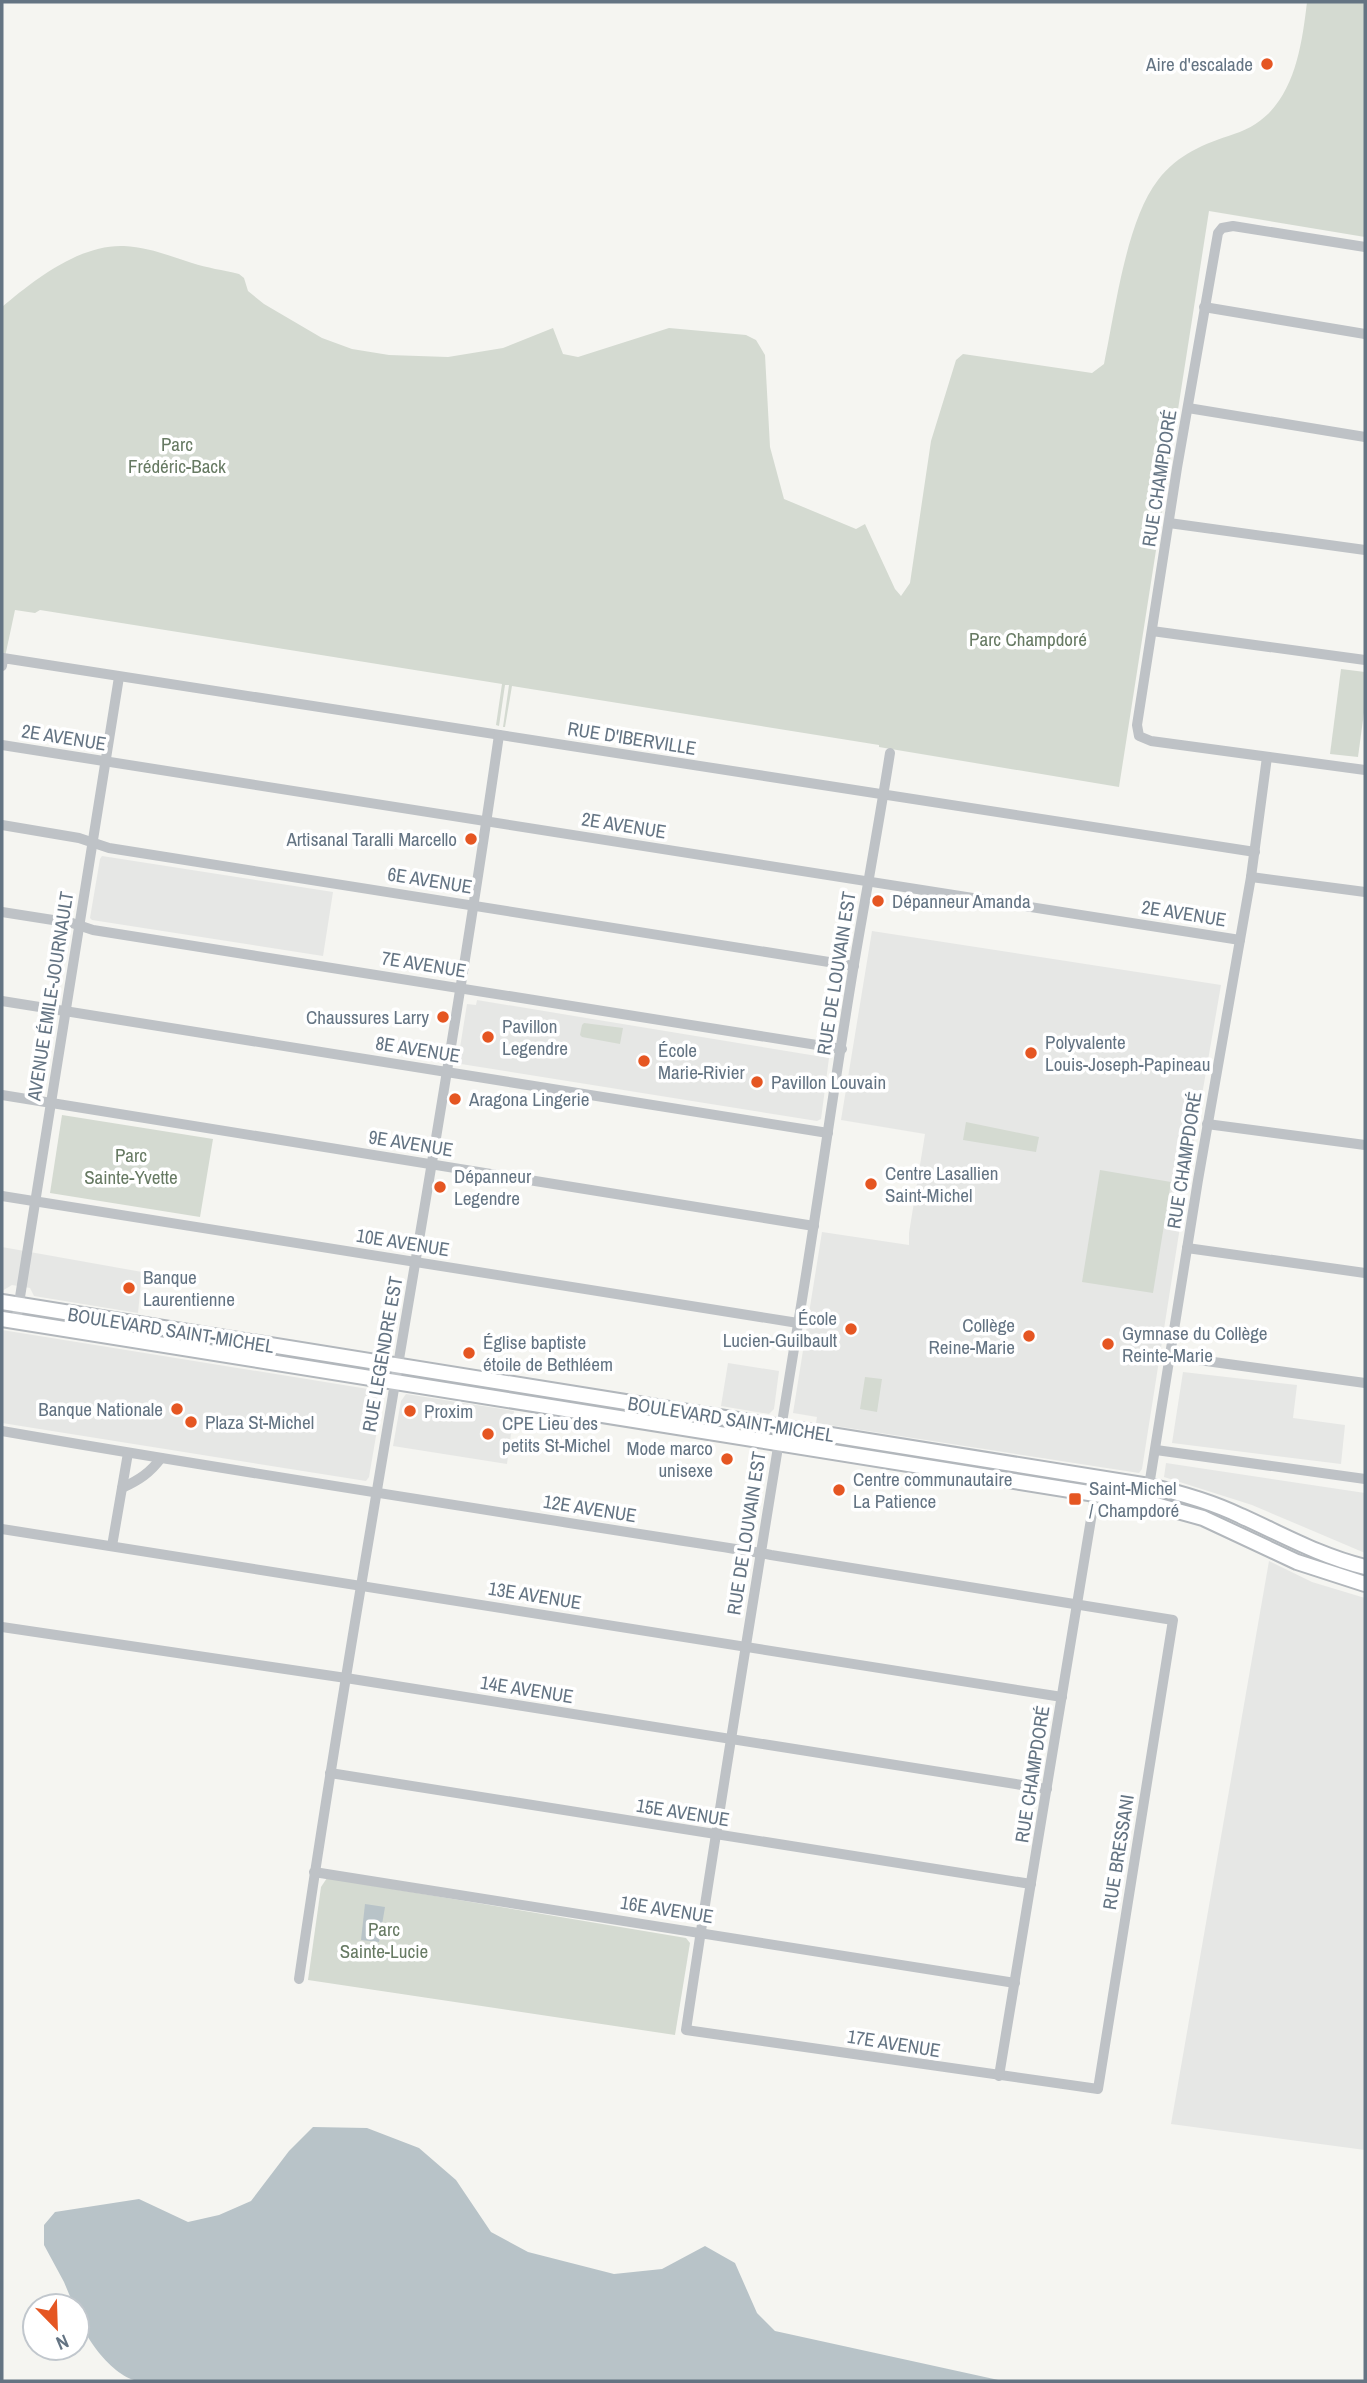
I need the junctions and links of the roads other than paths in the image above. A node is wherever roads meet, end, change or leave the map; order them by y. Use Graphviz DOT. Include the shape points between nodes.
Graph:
graph roads {
  1 [pos="1365,247"];
  2 [pos="1204,307"];
  3 [pos="1365,334"];
  4 [pos="1188,408"];
  5 [pos="1365,437"];
  6 [pos="1169,523"];
  7 [pos="1365,550"];
  8 [pos="1152,631"];
  9 [pos="1365,660"];
  10 [pos="2,662"];
  11 [pos="119,677"];
  12 [pos="499,735"];
  13 [pos="2,745"];
  14 [pos="890,753"];
  15 [pos="1267,757"];
  16 [pos="105,762"];
  17 [pos="1365,770"];
  18 [pos="883,794"];
  19 [pos="487,821"];
  20 [pos="2,825"];
  21 [pos="92,842"];
  22 [pos="1255,852"];
  23 [pos="1251,877"];
  24 [pos="869,882"];
  25 [pos="1365,892"];
  26 [pos="474,904"];
  27 [pos="2,912"];
  28 [pos="78,925"];
  29 [pos="1240,940"];
  30 [pos="854,966"];
  31 [pos="460,987"];
  32 [pos="2,1001"];
  33 [pos="65,1011"];
  34 [pos="842,1049"];
  35 [pos="447,1071"];
  36 [pos="2,1095"];
  37 [pos="51,1103"];
  38 [pos="1207,1124"];
  39 [pos="828,1133"];
  40 [pos="1365,1145"];
  41 [pos="432,1164"];
  42 [pos="2,1196"];
  43 [pos="35,1202"];
  44 [pos="814,1226"];
  45 [pos="1187,1248"];
  46 [pos="416,1262"];
  47 [pos="1365,1273"];
  48 [pos="2,1302"];
  49 [pos="19,1305"];
  50 [pos="9,1320"];
  51 [pos="798,1323"];
  52 [pos="1170,1356"];
  53 [pos="398,1367"];
  54 [pos="395,1383"];
  55 [pos="1365,1383"];
  56 [pos="781,1427"];
  57 [pos="2,1432"];
  58 [pos="779,1444"];
  59 [pos="1156,1450"];
  60 [pos="128,1452"];
  61 [pos="161,1458"];
  62 [pos="1098,1478"];
  63 [pos="1365,1479"];
  64 [pos="1149,1486"];
  65 [pos="122,1488"];
  66 [pos="377,1492"];
  67 [pos="1095,1494"];
  68 [pos="2,1529"];
  69 [pos="113,1546"];
  70 [pos="761,1553"];
  71 [pos="1365,1567"];
  72 [pos="362,1584"];
  73 [pos="1365,1584"];
  74 [pos="1078,1604"];
  75 [pos="1173,1620"];
  76 [pos="2,1627"];
  77 [pos="746,1646"];
  78 [pos="346,1678"];
  79 [pos="1062,1697"];
  80 [pos="731,1740"];
  81 [pos="330,1773"];
  82 [pos="1047,1789"];
  83 [pos="716,1836"];
  84 [pos="314,1872"];
  85 [pos="1031,1884"];
  86 [pos="700,1932"];
  87 [pos="299,1979"];
  88 [pos="1015,1983"];
  89 [pos="686,2029"];
  90 [pos="999,2076"];
  91 [pos="1098,2089"];
  1 -- 2 [label="street, RUE CHAMPDORÉ" via="1222,228"];
  2 -- 3 [label="street"];
  2 -- 4 [label="street, RUE CHAMPDORÉ"];
  4 -- 5 [label="street"];
  4 -- 6 [label="street, RUE CHAMPDORÉ"];
  6 -- 7 [label="street"];
  6 -- 8 [label="street, RUE CHAMPDORÉ"];
  8 -- 9 [label="street"];
  8 -- 15 [label="street, RUE CHAMPDORÉ" via="1139,736"];
  10 -- 11 [label="street, RUE D'IBERVILLE"];
  11 -- 12 [label="street, RUE D'IBERVILLE"];
  11 -- 16 [label="street, AVENUE ÉMILE-JOURNAULT"];
  12 -- 18 [label="street, RUE D'IBERVILLE"];
  12 -- 19 [label="street, RUE LEGENDRE EST"];
  13 -- 16 [label="street, 2E AVENUE"];
  14 -- 18 [label="street, RUE DE LOUVAIN EST"];
  15 -- 17 [label="street"];
  15 -- 22 [label="street, RUE CHAMPDORÉ"];
  16 -- 19 [label="street, 2E AVENUE"];
  16 -- 21 [label="street, AVENUE ÉMILE-JOURNAULT"];
  18 -- 22 [label="street, RUE D'IBERVILLE"];
  18 -- 24 [label="street, RUE DE LOUVAIN EST"];
  19 -- 24 [label="street, 2E AVENUE"];
  19 -- 26 [label="street, RUE LEGENDRE EST"];
  20 -- 21 [label="street, 6E AVENUE"];
  21 -- 26 [label="street, 6E AVENUE"];
  21 -- 28 [label="street, AVENUE ÉMILE-JOURNAULT"];
  22 -- 23 [label="street, RUE CHAMPDORÉ"];
  23 -- 25 [label="street"];
  23 -- 29 [label="street, RUE CHAMPDORÉ"];
  24 -- 29 [label="street, 2E AVENUE"];
  24 -- 30 [label="street, RUE DE LOUVAIN EST"];
  26 -- 30 [label="street, 6E AVENUE"];
  26 -- 31 [label="street, RUE LEGENDRE EST"];
  27 -- 28 [label="street, 7E AVENUE"];
  28 -- 31 [label="street, 7E AVENUE"];
  28 -- 33 [label="street, AVENUE ÉMILE-JOURNAULT"];
  29 -- 38 [label="street, RUE CHAMPDORÉ"];
  30 -- 34 [label="street, RUE DE LOUVAIN EST"];
  31 -- 34 [label="street, 7E AVENUE"];
  31 -- 35 [label="street, RUE LEGENDRE EST"];
  32 -- 33 [label="street, 8E AVENUE"];
  33 -- 35 [label="street, 8E AVENUE"];
  33 -- 37 [label="street, AVENUE ÉMILE-JOURNAULT"];
  34 -- 39 [label="street, RUE DE LOUVAIN EST"];
  35 -- 39 [label="street, 8E AVENUE"];
  35 -- 41 [label="street, RUE LEGENDRE EST"];
  36 -- 37 [label="street, 9E AVENUE"];
  37 -- 41 [label="street, 9E AVENUE"];
  37 -- 43 [label="street, AVENUE ÉMILE-JOURNAULT"];
  38 -- 40 [label="street"];
  38 -- 45 [label="street, RUE CHAMPDORÉ"];
  39 -- 44 [label="street, RUE DE LOUVAIN EST"];
  41 -- 44 [label="street, 9E AVENUE"];
  41 -- 46 [label="street, RUE LEGENDRE EST"];
  42 -- 43 [label="street, 10E AVENUE"];
  43 -- 46 [label="street, 10E AVENUE"];
  43 -- 49 [label="street, AVENUE ÉMILE-JOURNAULT"];
  44 -- 51 [label="street, RUE DE LOUVAIN EST"];
  45 -- 47 [label="street"];
  45 -- 52 [label="street, RUE CHAMPDORÉ"];
  46 -- 51 [label="street, 10E AVENUE"];
  46 -- 53 [label="street, RUE LEGENDRE EST"];
  48 -- 49 [label="main road, BOULEVARD SAINT-MICHEL"];
  49 -- 50 [label="street, AVENUE ÉMILE-JOURNAULT"];
  49 -- 53 [label="main road, BOULEVARD SAINT-MICHEL"];
  50 -- 54 [label="main road, BOULEVARD SAINT-MICHEL"];
  51 -- 56 [label="street, RUE DE LOUVAIN EST"];
  52 -- 55 [label="street"];
  52 -- 59 [label="street, RUE CHAMPDORÉ"];
  53 -- 54 [label="street, RUE LEGENDRE EST"];
  53 -- 56 [label="main road, BOULEVARD SAINT-MICHEL"];
  54 -- 58 [label="main road, BOULEVARD SAINT-MICHEL"];
  54 -- 66 [label="street, RUE LEGENDRE EST"];
  56 -- 58 [label="street, RUE DE LOUVAIN EST"];
  56 -- 62 [label="main road, BOULEVARD SAINT-MICHEL"];
  57 -- 60 [label="street, 12E AVENUE"];
  58 -- 67 [label="main road, BOULEVARD SAINT-MICHEL"];
  58 -- 70 [label="street, RUE DE LOUVAIN EST"];
  59 -- 63 [label="street"];
  59 -- 64 [label="street, RUE CHAMPDORÉ"];
  60 -- 61 [label="street, 12E AVENUE"];
  60 -- 65 [label="street"];
  61 -- 65 [label="street" via="138,1481"];
  61 -- 66 [label="street, 12E AVENUE"];
  62 -- 64 [label="main road, BOULEVARD SAINT-MICHEL"];
  62 -- 67 [label="street, RUE CHAMPDORÉ"];
  64 -- 71 [label="main road, BOULEVARD SAINT-MICHEL" via="1206,1502 1305,1548"];
  65 -- 69 [label="street"];
  66 -- 70 [label="street, 12E AVENUE"];
  66 -- 72 [label="street, RUE LEGENDRE EST"];
  67 -- 73 [label="main road, BOULEVARD SAINT-MICHEL" via="1194,1515 1297,1562"];
  67 -- 74 [label="street, RUE CHAMPDORÉ"];
  68 -- 69 [label="street, 13E AVENUE"];
  69 -- 72 [label="street, 13E AVENUE"];
  70 -- 74 [label="street, 12E AVENUE"];
  70 -- 77 [label="street, RUE DE LOUVAIN EST"];
  72 -- 77 [label="street, 13E AVENUE"];
  72 -- 78 [label="street, RUE LEGENDRE EST"];
  74 -- 75 [label="street, 12E AVENUE"];
  74 -- 79 [label="street, RUE CHAMPDORÉ"];
  75 -- 91 [label="street, RUE BRESSANI"];
  76 -- 78 [label="street, 14E AVENUE"];
  77 -- 79 [label="street, 13E AVENUE"];
  77 -- 80 [label="street, RUE DE LOUVAIN EST"];
  78 -- 80 [label="street, 14E AVENUE"];
  78 -- 81 [label="street, RUE LEGENDRE EST"];
  79 -- 82 [label="street, RUE CHAMPDORÉ"];
  80 -- 82 [label="street, 14E AVENUE"];
  80 -- 83 [label="street, RUE DE LOUVAIN EST"];
  81 -- 83 [label="street, 15E AVENUE"];
  81 -- 84 [label="street, RUE LEGENDRE EST"];
  82 -- 85 [label="street, RUE CHAMPDORÉ"];
  83 -- 85 [label="street, 15E AVENUE"];
  83 -- 86 [label="street, RUE DE LOUVAIN EST"];
  84 -- 86 [label="street, 16E AVENUE"];
  84 -- 87 [label="street, RUE LEGENDRE EST"];
  85 -- 88 [label="street, RUE CHAMPDORÉ"];
  86 -- 88 [label="street, 16E AVENUE"];
  86 -- 89 [label="street, RUE DE LOUVAIN EST"];
  88 -- 90 [label="street, RUE CHAMPDORÉ"];
  89 -- 90 [label="street, 17E AVENUE"];
  90 -- 91 [label="street, 17E AVENUE"];
}
